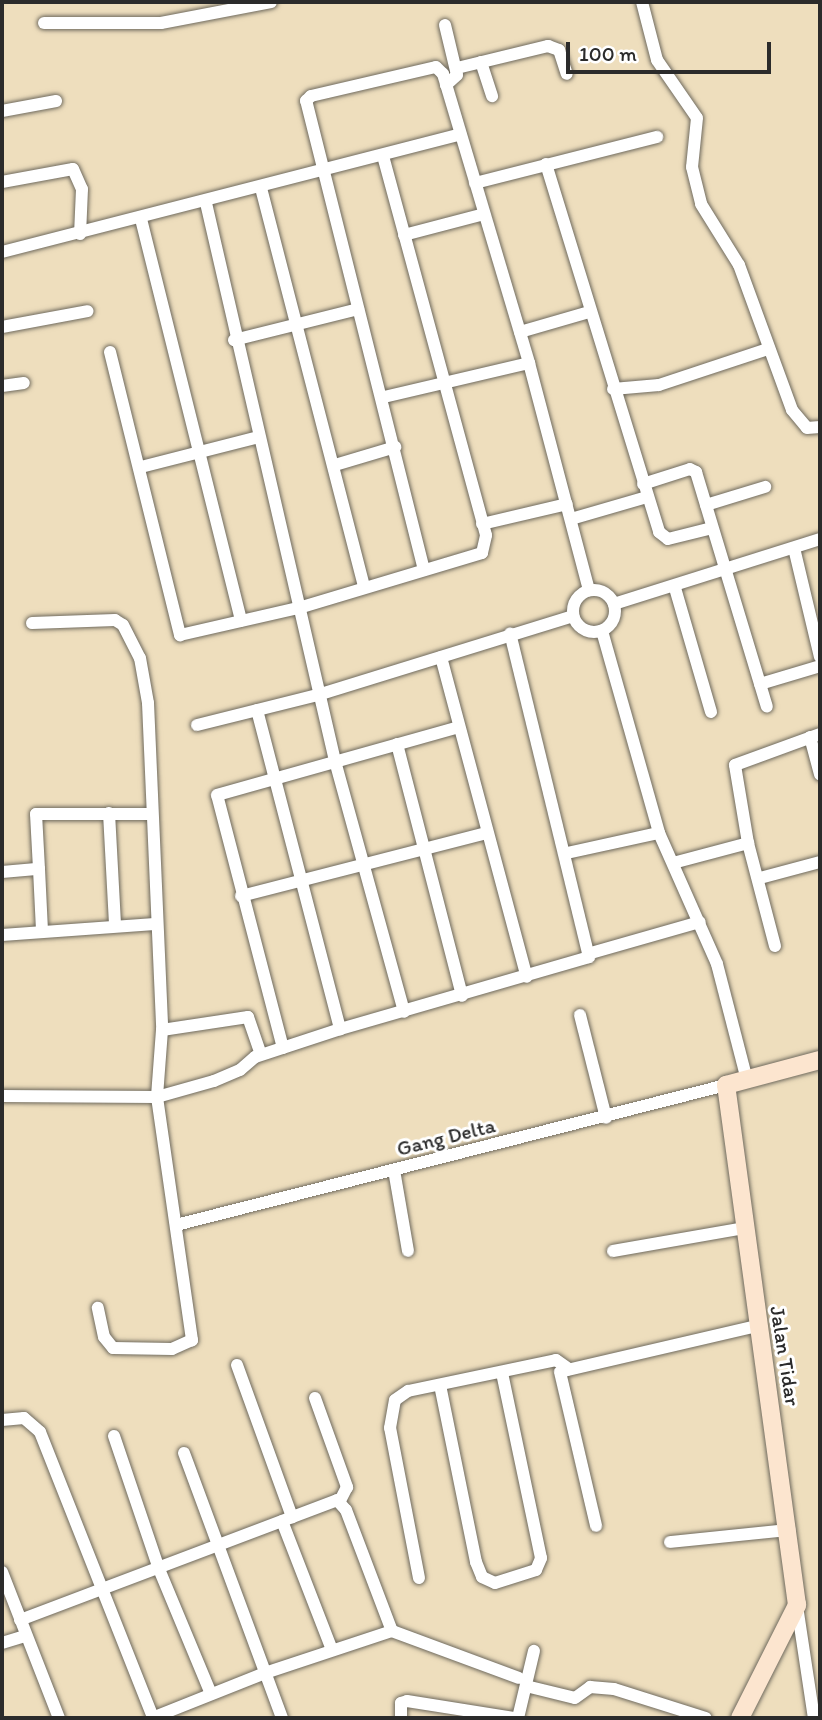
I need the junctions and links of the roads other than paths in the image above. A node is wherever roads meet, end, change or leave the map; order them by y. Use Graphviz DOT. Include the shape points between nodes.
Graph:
graph roads {
  1 [pos="271,2"];
  2 [pos="642,2"];
  3 [pos="44,23"];
  4 [pos="445,26"];
  5 [pos="481,62"];
  6 [pos="457,68"];
  7 [pos="567,74"];
  8 [pos="446,85"];
  9 [pos="492,96"];
  10 [pos="55,100"];
  11 [pos="2,111"];
  12 [pos="460,134"];
  13 [pos="657,137"];
  14 [pos="383,157"];
  15 [pos="546,164"];
  16 [pos="322,172"];
  17 [pos="2,182"];
  18 [pos="475,183"];
  19 [pos="261,188"];
  20 [pos="206,203"];
  21 [pos="484,214"];
  22 [pos="141,219"];
  23 [pos="80,234"];
  24 [pos="404,235"];
  25 [pos="2,253"];
  26 [pos="358,309"];
  27 [pos="88,311"];
  28 [pos="589,312"];
  29 [pos="299,325"];
  30 [pos="2,327"];
  31 [pos="520,332"];
  32 [pos="234,341"];
  33 [pos="768,349"];
  34 [pos="110,352"];
  35 [pos="529,363"];
  36 [pos="24,383"];
  37 [pos="444,383"];
  38 [pos="2,386"];
  39 [pos="613,389"];
  40 [pos="384,397"];
  41 [pos="820,427"];
  42 [pos="259,437"];
  43 [pos="395,447"];
  44 [pos="200,452"];
  45 [pos="335,465"];
  46 [pos="141,467"];
  47 [pos="643,484"];
  48 [pos="765,487"];
  49 [pos="647,497"];
  50 [pos="568,504"];
  51 [pos="706,505"];
  52 [pos="571,519"];
  53 [pos="482,524"];
  54 [pos="712,528"];
  55 [pos="820,539"];
  56 [pos="794,548"];
  57 [pos="424,570"];
  58 [pos="726,570"];
  59 [pos="365,585"];
  60 [pos="675,588"];
  61 [pos="589,590"];
  62 [pos="614,604"];
  63 [pos="302,607"];
  64 [pos="573,616"];
  65 [pos="241,621"];
  66 [pos="32,623"];
  67 [pos="602,631"];
  68 [pos="510,634"];
  69 [pos="441,657"];
  70 [pos="820,657"];
  71 [pos="820,666"];
  72 [pos="760,684"];
  73 [pos="321,694"];
  74 [pos="767,707"];
  75 [pos="257,710"];
  76 [pos="711,712"];
  77 [pos="197,725"];
  78 [pos="459,727"];
  79 [pos="815,736"];
  80 [pos="397,744"];
  81 [pos="335,761"];
  82 [pos="820,775"];
  83 [pos="275,777"];
  84 [pos="109,813"];
  85 [pos="151,814"];
  86 [pos="487,833"];
  87 [pos="659,833"];
  88 [pos="748,842"];
  89 [pos="423,848"];
  90 [pos="567,853"];
  91 [pos="820,862"];
  92 [pos="673,863"];
  93 [pos="361,865"];
  94 [pos="39,869"];
  95 [pos="2,873"];
  96 [pos="760,878"];
  97 [pos="303,880"];
  98 [pos="241,896"];
  99 [pos="700,922"];
  100 [pos="155,924"];
  101 [pos="116,925"];
  102 [pos="42,931"];
  103 [pos="2,934"];
  104 [pos="775,946"];
  105 [pos="591,953"];
  106 [pos="527,977"];
  107 [pos="462,996"];
  108 [pos="404,1012"];
  109 [pos="580,1015"];
  110 [pos="340,1029"];
  111 [pos="163,1030"];
  112 [pos="283,1048"];
  113 [pos="261,1054"];
  114 [pos="820,1060"];
  115 [pos="747,1080"];
  116 [pos="726,1085"];
  117 [pos="2,1096"];
  118 [pos="157,1097"];
  119 [pos="606,1118"];
  120 [pos="394,1170"];
  121 [pos="176,1225"];
  122 [pos="745,1228"];
  123 [pos="408,1251"];
  124 [pos="613,1251"];
  125 [pos="99,1308"];
  126 [pos="757,1326"];
  127 [pos="237,1365"];
  128 [pos="560,1372"];
  129 [pos="502,1373"];
  130 [pos="440,1385"];
  131 [pos="315,1398"];
  132 [pos="2,1420"];
  133 [pos="114,1436"];
  134 [pos="184,1454"];
  135 [pos="340,1501"];
  136 [pos="287,1519"];
  137 [pos="596,1526"];
  138 [pos="789,1530"];
  139 [pos="670,1542"];
  140 [pos="221,1545"];
  141 [pos="159,1569"];
  142 [pos="2,1572"];
  143 [pos="419,1578"];
  144 [pos="100,1592"];
  145 [pos="797,1605"];
  146 [pos="20,1620"];
  147 [pos="392,1631"];
  148 [pos="25,1636"];
  149 [pos="2,1643"];
  150 [pos="332,1650"];
  151 [pos="534,1651"];
  152 [pos="265,1673"];
  153 [pos="522,1681"];
  154 [pos="211,1694"];
  155 [pos="816,1694"];
  156 [pos="483,1715"];
  157 [pos="59,1718"];
  158 [pos="153,1718"];
  159 [pos="282,1718"];
  160 [pos="401,1718"];
  161 [pos="516,1718"];
  162 [pos="706,1718"];
  163 [pos="740,1718"];
  164 [pos="814,1718"];
  1 -- 3 [label="street" via="161,23"];
  2 -- 33 [label="street" via="657,60 697,118 694,186 739,265"];
  4 -- 6 [label="street"];
  5 -- 6 [label="street"];
  5 -- 7 [label="street" via="552,46 559,50"];
  5 -- 9 [label="street"];
  6 -- 8 [label="street" via="456,80"];
  8 -- 12 [label="street"];
  8 -- 16 [label="street" via="441,71 432,68 309,97"];
  10 -- 11 [label="street"];
  12 -- 14 [label="street"];
  12 -- 18 [label="street"];
  13 -- 15 [label="street"];
  14 -- 16 [label="street"];
  14 -- 24 [label="street"];
  15 -- 18 [label="street"];
  15 -- 28 [label="street"];
  16 -- 19 [label="street"];
  16 -- 26 [label="street"];
  17 -- 23 [label="street" via="73,169 82,189"];
  18 -- 21 [label="street"];
  19 -- 20 [label="street"];
  19 -- 29 [label="street"];
  20 -- 22 [label="street"];
  20 -- 32 [label="street"];
  21 -- 24 [label="street"];
  21 -- 31 [label="street"];
  22 -- 23 [label="street"];
  22 -- 44 [label="street"];
  23 -- 25 [label="street"];
  24 -- 37 [label="street"];
  26 -- 29 [label="street"];
  26 -- 40 [label="street"];
  27 -- 30 [label="street"];
  28 -- 31 [label="street"];
  28 -- 39 [label="street"];
  29 -- 32 [label="street"];
  29 -- 45 [label="street"];
  31 -- 35 [label="street"];
  32 -- 42 [label="street"];
  33 -- 39 [label="street" via="659,385"];
  33 -- 41 [label="street" via="792,410 807,428"];
  34 -- 46 [label="street"];
  35 -- 37 [label="street"];
  35 -- 50 [label="street"];
  36 -- 38 [label="street"];
  37 -- 40 [label="street"];
  37 -- 53 [label="street"];
  39 -- 47 [label="street"];
  40 -- 43 [label="street"];
  42 -- 44 [label="street"];
  42 -- 63 [label="street"];
  43 -- 45 [label="street"];
  43 -- 57 [label="street"];
  44 -- 46 [label="street"];
  44 -- 65 [label="street"];
  45 -- 59 [label="street"];
  46 -- 65 [label="street" via="176,631 186,635"];
  47 -- 49 [label="street"];
  47 -- 51 [label="street" via="693,469"];
  48 -- 51 [label="street"];
  49 -- 52 [label="street"];
  49 -- 54 [label="street" via="664,538"];
  50 -- 52 [label="street"];
  50 -- 53 [label="street"];
  51 -- 54 [label="street"];
  52 -- 61 [label="street"];
  53 -- 57 [label="street" via="487,545 482,553"];
  54 -- 58 [label="street"];
  55 -- 56 [label="street"];
  56 -- 58 [label="street"];
  56 -- 70 [label="street"];
  57 -- 59 [label="street"];
  58 -- 60 [label="street"];
  58 -- 72 [label="street"];
  59 -- 63 [label="street"];
  60 -- 62 [label="street"];
  60 -- 76 [label="street"];
  61 -- 62 [label="street" via="607,594"];
  61 -- 64 [label="street" via="576,599"];
  62 -- 67 [label="street" via="614,620"];
  63 -- 65 [label="street"];
  63 -- 73 [label="street"];
  64 -- 67 [label="street" via="588,632"];
  64 -- 68 [label="street"];
  66 -- 85 [label="street" via="115,620 127,629 140,658 146,690"];
  67 -- 87 [label="street"];
  68 -- 69 [label="street"];
  68 -- 90 [label="street"];
  69 -- 73 [label="street"];
  69 -- 78 [label="street"];
  71 -- 72 [label="street"];
  72 -- 74 [label="street"];
  73 -- 75 [label="street"];
  73 -- 81 [label="street"];
  75 -- 77 [label="street"];
  75 -- 83 [label="street"];
  78 -- 80 [label="street"];
  78 -- 86 [label="street"];
  79 -- 82 [label="street"];
  79 -- 88 [label="street" via="736,763"];
  80 -- 81 [label="street"];
  80 -- 89 [label="street"];
  81 -- 83 [label="street"];
  81 -- 93 [label="street"];
  83 -- 97 [label="street"];
  83 -- 98 [label="street" via="221,790 216,797"];
  84 -- 85 [label="street"];
  84 -- 94 [label="street" via="36,814"];
  84 -- 101 [label="street"];
  85 -- 100 [label="street"];
  86 -- 89 [label="street"];
  86 -- 106 [label="street"];
  87 -- 90 [label="street"];
  87 -- 92 [label="street"];
  88 -- 92 [label="street"];
  88 -- 96 [label="street"];
  89 -- 93 [label="street"];
  89 -- 107 [label="street"];
  90 -- 105 [label="street"];
  91 -- 96 [label="street"];
  92 -- 99 [label="street"];
  93 -- 97 [label="street"];
  93 -- 108 [label="street"];
  94 -- 95 [label="street"];
  94 -- 102 [label="street"];
  96 -- 104 [label="street"];
  97 -- 98 [label="street"];
  97 -- 110 [label="street"];
  98 -- 112 [label="street"];
  99 -- 105 [label="street"];
  99 -- 115 [label="street" via="732,1010"];
  100 -- 101 [label="street"];
  100 -- 111 [label="street"];
  101 -- 102 [label="street"];
  102 -- 103 [label="street"];
  105 -- 106 [label="street" via="581,962"];
  106 -- 107 [label="street"];
  107 -- 108 [label="street"];
  108 -- 110 [label="street"];
  109 -- 119 [label="street"];
  110 -- 112 [label="street"];
  111 -- 113 [label="street" via="248,1017"];
  111 -- 118 [label="street"];
  112 -- 113 [label="street"];
  113 -- 118 [label="street" via="233,1074"];
  114 -- 115 [label="main road"];
  115 -- 116 [label="main road"];
  116 -- 119 [label="street, Gang Delta"];
  116 -- 122 [label="main road, Jalan Tidar"];
  117 -- 118 [label="street"];
  118 -- 121 [label="street"];
  119 -- 120 [label="street, Gang Delta"];
  120 -- 121 [label="street, Gang Delta"];
  120 -- 123 [label="street"];
  121 -- 125 [label="street" via="190,1344 172,1349 113,1348 104,1337"];
  122 -- 124 [label="street"];
  122 -- 126 [label="main road, Jalan Tidar"];
  126 -- 128 [label="street"];
  126 -- 138 [label="main road, Jalan Tidar"];
  127 -- 136 [label="street"];
  128 -- 129 [label="street" via="569,1368 559,1360"];
  128 -- 137 [label="street"];
  129 -- 130 [label="street"];
  129 -- 130 [label="street" via="541,1558 536,1570 495,1583 482,1577 476,1562"];
  130 -- 143 [label="street" via="399,1395 391,1417"];
  131 -- 135 [label="street" via="347,1487"];
  132 -- 144 [label="street" via="24,1418 37,1425"];
  133 -- 141 [label="street"];
  134 -- 140 [label="street"];
  135 -- 136 [label="street"];
  135 -- 147 [label="street"];
  136 -- 140 [label="street"];
  136 -- 150 [label="street"];
  138 -- 139 [label="street"];
  138 -- 145 [label="main road, Jalan Tidar"];
  140 -- 141 [label="street"];
  140 -- 152 [label="street"];
  141 -- 144 [label="street"];
  141 -- 154 [label="street"];
  142 -- 146 [label="street"];
  144 -- 146 [label="street"];
  144 -- 158 [label="street"];
  145 -- 155 [label="street"];
  145 -- 163 [label="main road"];
  146 -- 148 [label="street"];
  147 -- 150 [label="street"];
  147 -- 153 [label="street"];
  148 -- 149 [label="street"];
  148 -- 157 [label="street"];
  150 -- 152 [label="street"];
  151 -- 153 [label="street"];
  152 -- 154 [label="street"];
  152 -- 159 [label="street"];
  153 -- 161 [label="street"];
  153 -- 162 [label="street" via="575,1698 590,1687 614,1689"];
  154 -- 158 [label="street"];
  155 -- 164 [label="street"];
  156 -- 160 [label="street" via="407,1701 401,1705"];
  156 -- 161 [label="street"];
}
